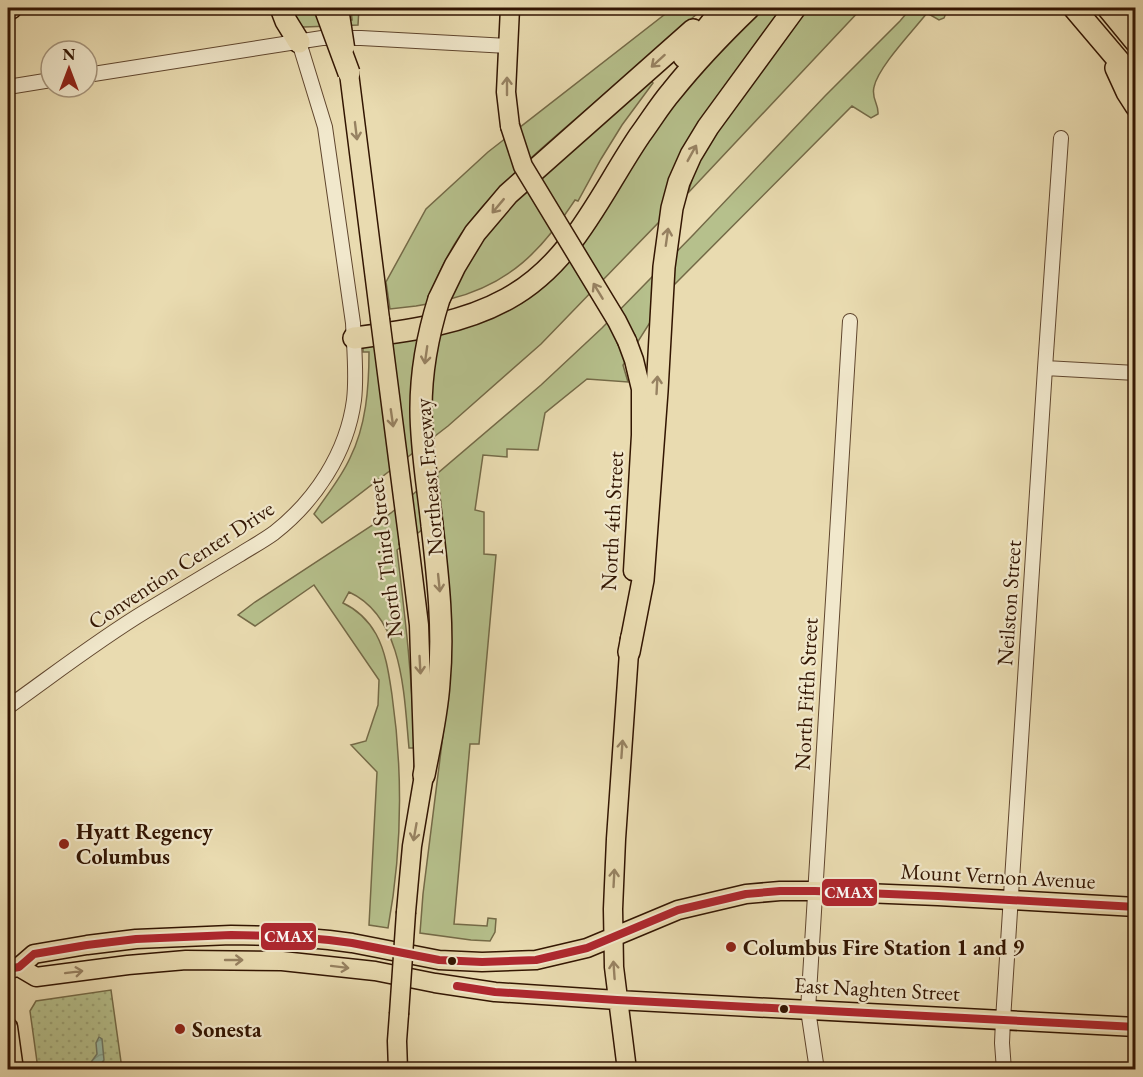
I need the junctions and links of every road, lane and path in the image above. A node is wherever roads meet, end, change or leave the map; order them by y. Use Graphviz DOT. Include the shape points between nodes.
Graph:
graph roads {
  1 [pos="281,8"];
  2 [pos="325,8"];
  3 [pos="339,8"];
  4 [pos="510,8"];
  5 [pos="717,8"];
  6 [pos="723,8"];
  7 [pos="749,8"];
  8 [pos="795,8"];
  9 [pos="1074,8"];
  10 [pos="1108,8"];
  11 [pos="299,42"];
  12 [pos="1136,42"];
  13 [pos="1104,43"];
  14 [pos="508,46"];
  15 [pos="99,73"];
  16 [pos="349,73"];
  17 [pos="1136,81"];
  18 [pos="39,82"];
  19 [pos="8,87"];
  20 [pos="1136,105"];
  21 [pos="1061,138"];
  22 [pos="850,321"];
  23 [pos="353,331"];
  24 [pos="1045,368"];
  25 [pos="1136,373"];
  26 [pos="629,652"];
  27 [pos="8,707"];
  28 [pos="424,775"];
  29 [pos="815,891"];
  30 [pos="1011,901"];
  31 [pos="1136,907"];
  32 [pos="613,937"];
  33 [pos="471,962"];
  34 [pos="13,968"];
  35 [pos="452,985"];
  36 [pos="617,1000"];
  37 [pos="808,1010"];
  38 [pos="1003,1020"];
  39 [pos="8,1027"];
  40 [pos="1136,1027"];
  41 [pos="14,1070"];
  42 [pos="398,1070"];
  43 [pos="627,1070"];
  44 [pos="817,1070"];
  45 [pos="1004,1070"];
  1 -- 11 [label="highway"];
  2 -- 16 [label="highway, bridge"];
  3 -- 16 [label="main road, North Third Street, bridge"];
  4 -- 14 [label="main road, North 4th Street"];
  5 -- 28 [label="highway, Northeast Freeway, one-way, bridge" via="508,194 475,233 439,298 430,325 421,403 441,618 437,707"];
  6 -- 23 [label="highway" via="649,100 565,233 537,263 472,302"];
  7 -- 23 [label="highway" via="670,93 572,243 529,285 507,299 449,322 403,331"];
  26 -- 8 [label="highway, one-way" via="643,580 664,267 672,208 696,146"];
  9 -- 13 [label="highway"];
  10 -- 12 [label="highway"];
  11 -- 14 [label="street" via="361,38"];
  11 -- 15 [label="street"];
  11 -- 23 [label="street, Convention Center Drive" via="325,127"];
  13 -- 17 [label="highway"];
  13 -- 20 [label="highway"];
  26 -- 14 [label="main road, North 4th Street, one-way, bridge" via="641,389 634,360 617,321 523,166 510,126 506,92"];
  16 -- 28 [label="main road, North Third Street, one-way, bridge" via="419,625"];
  18 -- 19 [label="street"];
  21 -- 24 [label="street, Neilston Street"];
  22 -- 29 [label="street, North Fifth Street"];
  23 -- 27 [label="street, Convention Center Drive" via="354,399 350,421 328,472 304,506 272,534 144,612"];
  24 -- 25 [label="street"];
  24 -- 30 [label="street, Neilston Street"];
  32 -- 26 [label="main road, North 4th Street, one-way"];
  28 -- 42 [label="main road, North Third Street, one-way, bridge" via="406,912"];
  29 -- 30 [label="main road, Mount Vernon Avenue"];
  29 -- 32 [label="main road, Mount Vernon Avenue" via="757,893 712,901 678,910"];
  29 -- 37 [label="street, North Fifth Street"];
  30 -- 31 [label="main road, Mount Vernon Avenue"];
  30 -- 38 [label="street, Neilston Street"];
  32 -- 33 [label="main road, Mount Vernon Avenue" via="587,948 536,960"];
  36 -- 32 [label="main road, North 4th Street, one-way"];
  33 -- 34 [label="main road, Mount Vernon Avenue" via="328,940 231,935 87,945 34,954"];
  33 -- 35 [label="main road" via="456,970"];
  34 -- 35 [label="main road, East Naghten Street, one-way" via="36,977 128,965 238,959 375,971"];
  35 -- 36 [label="main road, East Naghten Street" via="495,992"];
  36 -- 37 [label="main road, East Naghten Street"];
  36 -- 43 [label="main road, North 4th Street"];
  37 -- 38 [label="main road, East Naghten Street"];
  37 -- 44 [label="street, North Fifth Street"];
  38 -- 40 [label="main road, East Naghten Street"];
  38 -- 45 [label="street, Neilston Street"];
  39 -- 41 [label="main road"];
}
